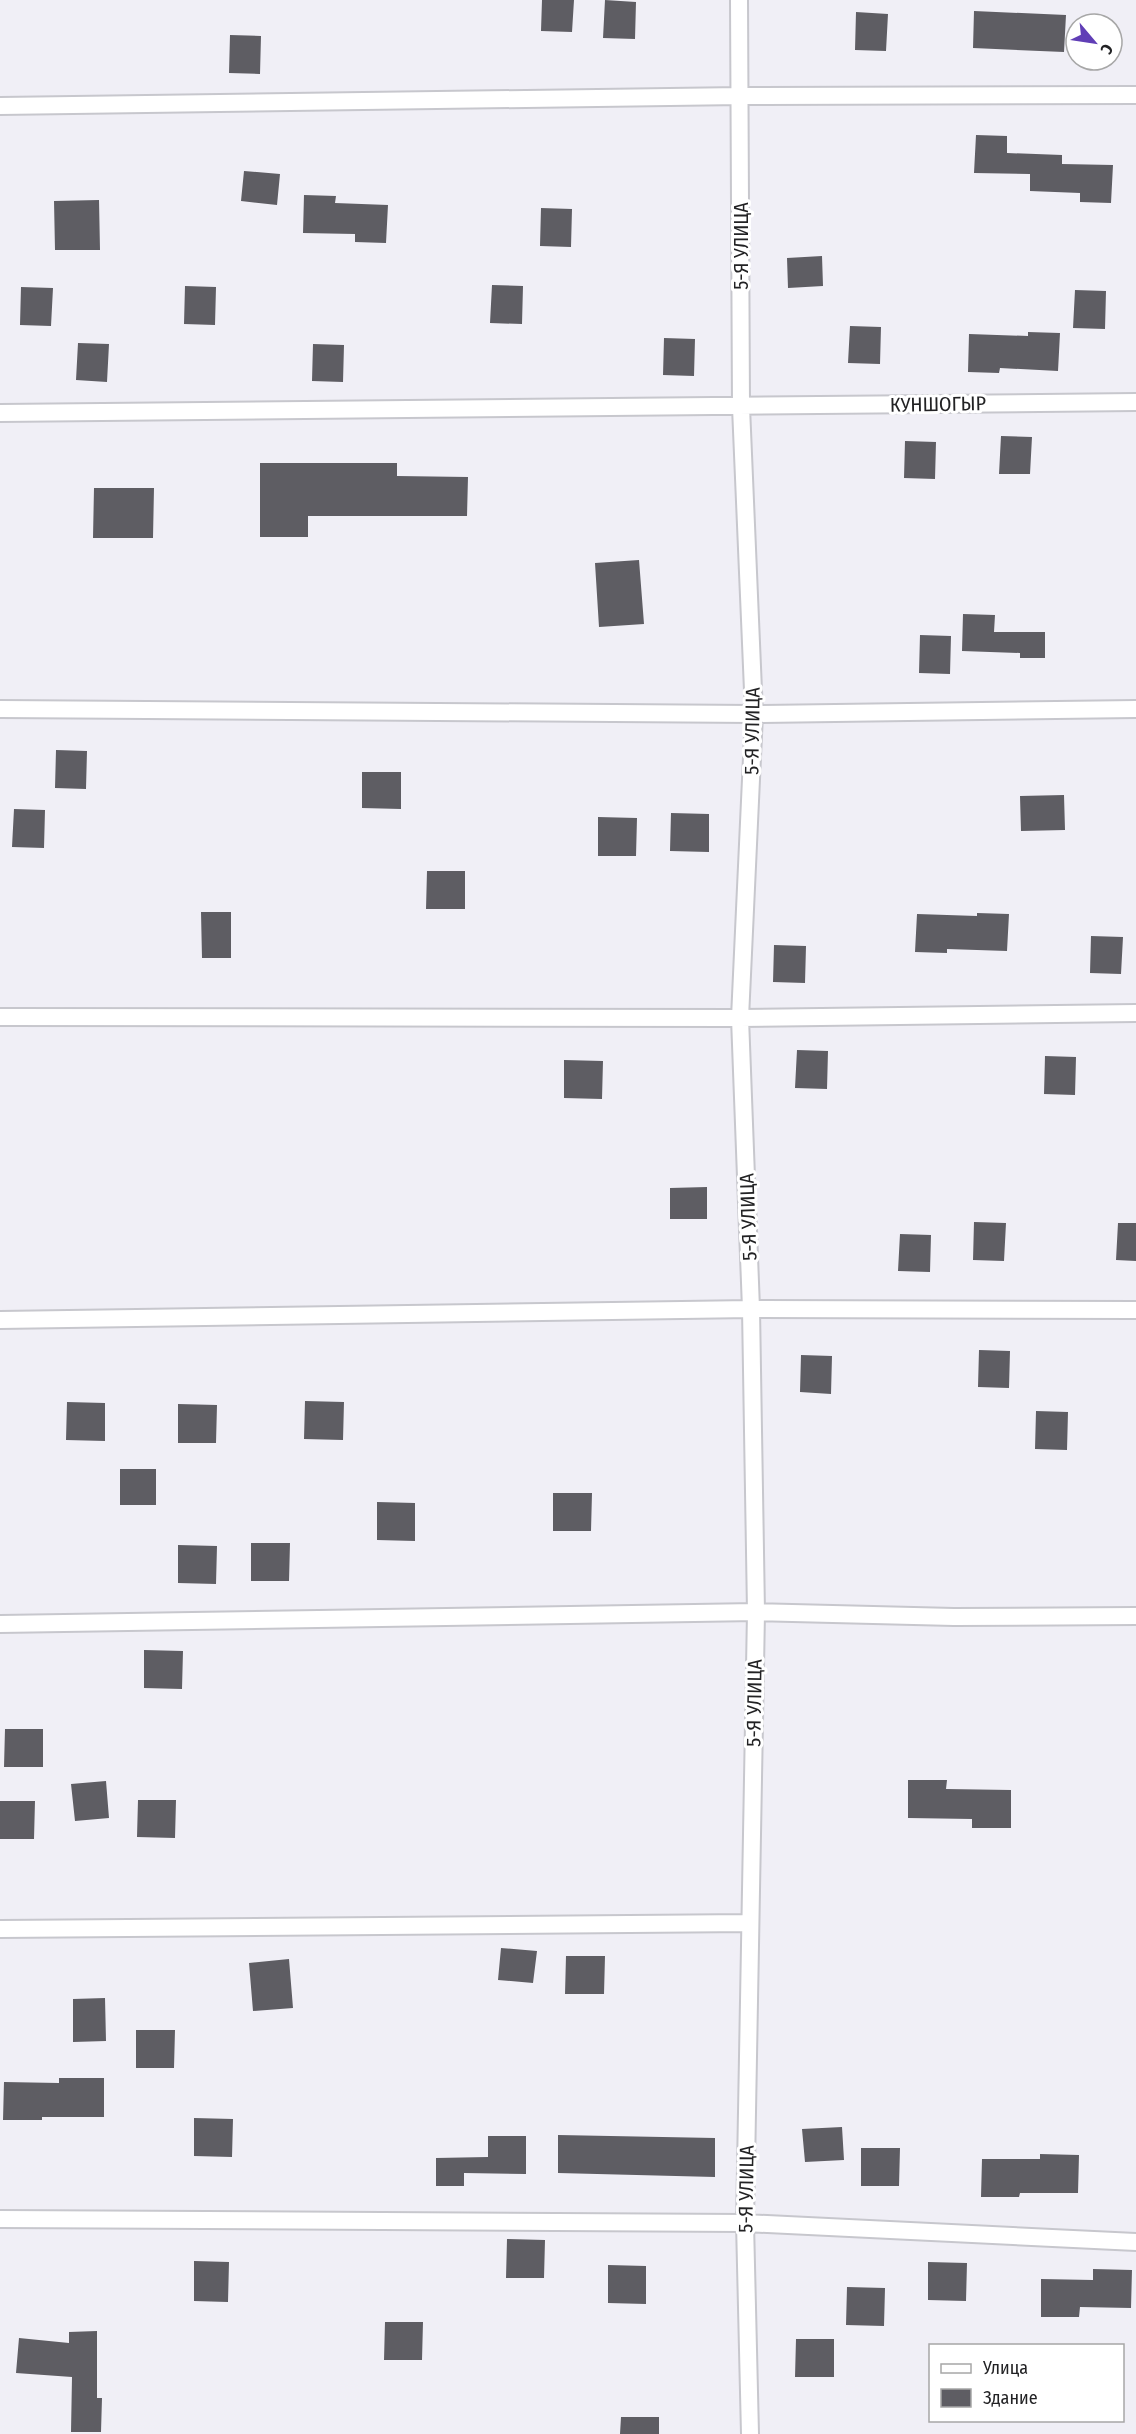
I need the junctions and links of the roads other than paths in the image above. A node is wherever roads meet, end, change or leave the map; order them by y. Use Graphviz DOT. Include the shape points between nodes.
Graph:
graph roads {
  1 [pos="739,0"];
  2 [pos="1136,94"];
  3 [pos="741,96"];
  4 [pos="0,106"];
  5 [pos="1136,402"];
  6 [pos="741,407"];
  7 [pos="0,413"];
  8 [pos="0,709"];
  9 [pos="1136,709"];
  10 [pos="754,714"];
  11 [pos="1136,1013"];
  12 [pos="0,1017"];
  13 [pos="740,1018"];
  14 [pos="751,1309"];
  15 [pos="1136,1310"];
  16 [pos="0,1320"];
  17 [pos="756,1612"];
  18 [pos="1136,1616"];
  19 [pos="0,1624"];
  20 [pos="750,1923"];
  21 [pos="0,1929"];
  22 [pos="0,2219"];
  23 [pos="745,2223"];
  24 [pos="1136,2242"];
  25 [pos="750,2434"];
  1 -- 3 [label="street, 5-Я УЛИЦА"];
  2 -- 3 [label="street"];
  3 -- 4 [label="street"];
  3 -- 6 [label="street, 5-Я УЛИЦА"];
  5 -- 6 [label="street, КУНШОГЫР"];
  6 -- 7 [label="street, КУНШОГЫР"];
  6 -- 10 [label="street, 5-Я УЛИЦА"];
  8 -- 10 [label="street"];
  9 -- 10 [label="street"];
  10 -- 13 [label="street, 5-Я УЛИЦА"];
  11 -- 13 [label="street"];
  12 -- 13 [label="street"];
  13 -- 14 [label="street, 5-Я УЛИЦА"];
  14 -- 15 [label="street"];
  14 -- 16 [label="street"];
  14 -- 17 [label="street, 5-Я УЛИЦА"];
  17 -- 18 [label="street"];
  17 -- 19 [label="street"];
  17 -- 20 [label="street, 5-Я УЛИЦА"];
  20 -- 21 [label="street"];
  20 -- 23 [label="street, 5-Я УЛИЦА"];
  22 -- 23 [label="street"];
  23 -- 24 [label="street"];
  23 -- 25 [label="street, 5-Я УЛИЦА"];
}
